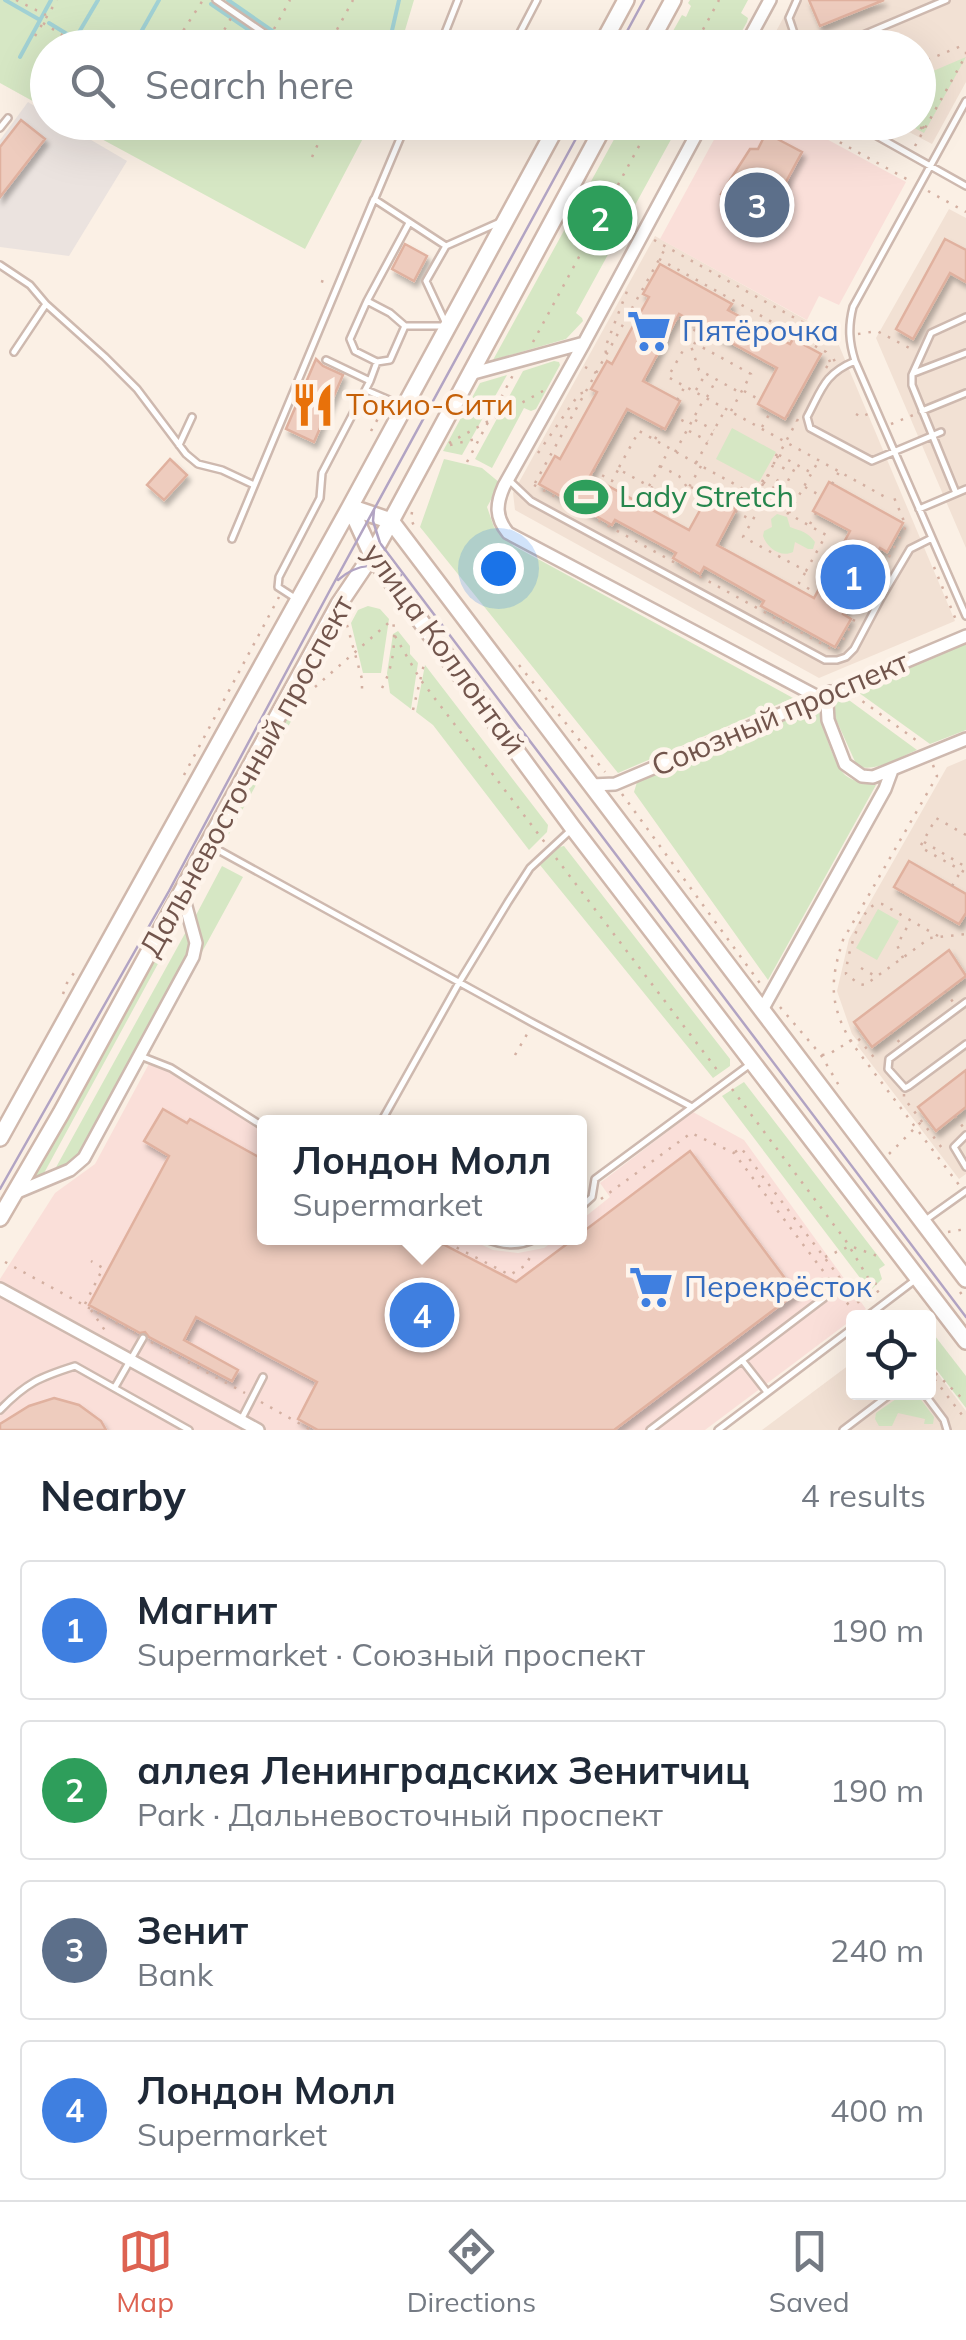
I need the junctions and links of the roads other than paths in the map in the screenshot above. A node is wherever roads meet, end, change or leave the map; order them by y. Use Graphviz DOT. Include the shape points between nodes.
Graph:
graph roads {
  1 [pos="216,0"];
  2 [pos="458,0"];
  3 [pos="537,0"];
  4 [pos="626,0"];
  5 [pos="673,0"];
  6 [pos="770,0"];
  7 [pos="798,0"];
  8 [pos="946,0"];
  9 [pos="260,30"];
  10 [pos="446,30"];
  11 [pos="521,30"];
  12 [pos="610,30"];
  13 [pos="657,30"];
  14 [pos="754,30"];
  15 [pos="794,30"];
  16 [pos="874,30"];
  17 [pos="966,100"];
  18 [pos="8,118"];
  19 [pos="0,128"];
  20 [pos="399,140"];
  21 [pos="549,140"];
  22 [pos="596,140"];
  23 [pos="693,140"];
  24 [pos="885,140"];
  25 [pos="930,166"];
  26 [pos="966,186"];
  27 [pos="374,199"];
  28 [pos="506,218"];
  29 [pos="409,222"];
  30 [pos="446,246"];
  31 [pos="0,265"];
  32 [pos="367,302"];
  33 [pos="46,304"];
  34 [pos="966,317"];
  35 [pos="406,326"];
  36 [pos="447,326"];
  37 [pos="584,343"];
  38 [pos="14,352"];
  39 [pos="966,352"];
  40 [pos="326,360"];
  41 [pos="378,362"];
  42 [pos="852,362"];
  43 [pos="470,374"];
  44 [pos="912,374"];
  45 [pos="370,381"];
  46 [pos="366,390"];
  47 [pos="966,394"];
  48 [pos="396,403"];
  49 [pos="922,411"];
  50 [pos="192,417"];
  51 [pos="941,432"];
  52 [pos="932,436"];
  53 [pos="179,445"];
  54 [pos="895,452"];
  55 [pos="508,479"];
  56 [pos="254,485"];
  57 [pos="966,489"];
  58 [pos="956,494"];
  59 [pos="350,507"];
  60 [pos="920,509"];
  61 [pos="391,521"];
  62 [pos="932,538"];
  63 [pos="232,539"];
  64 [pos="372,556"];
  65 [pos="298,600"];
  66 [pos="966,616"];
  67 [pos="966,636"];
  68 [pos="824,694"];
  69 [pos="966,740"];
  70 [pos="892,770"];
  71 [pos="592,785"];
  72 [pos="574,828"];
  73 [pos="208,844"];
  74 [pos="182,892"];
  75 [pos="460,981"];
  76 [pos="966,1002"];
  77 [pos="766,1003"];
  78 [pos="966,1044"];
  79 [pos="140,1056"];
  80 [pos="753,1062"];
  81 [pos="692,1107"];
  82 [pos="385,1115"];
  83 [pos="257,1123"];
  84 [pos="966,1133"];
  85 [pos="0,1138"];
  86 [pos="965,1164"];
  87 [pos="965,1191"];
  88 [pos="15,1193"];
  89 [pos="587,1202"];
  90 [pos="0,1218"];
  91 [pos="923,1222"];
  92 [pos="918,1278"];
  93 [pos="966,1279"];
  94 [pos="0,1289"];
  95 [pos="824,1298"];
  96 [pos="875,1310"];
  97 [pos="846,1332"];
  98 [pos="143,1338"];
  99 [pos="966,1341"];
  100 [pos="130,1360"];
  101 [pos="742,1360"];
  102 [pos="263,1377"];
  103 [pos="114,1388"];
  104 [pos="767,1392"];
  105 [pos="882,1400"];
  106 [pos="929,1400"];
  107 [pos="0,1410"];
  108 [pos="240,1420"];
  109 [pos="190,1430"];
  110 [pos="258,1430"];
  111 [pos="650,1430"];
  112 [pos="718,1430"];
  113 [pos="842,1430"];
  114 [pos="947,1430"];
  1 -- 9 [label="lane"];
  2 -- 10 [label="lane"];
  3 -- 11 [label="lane"];
  4 -- 12 [label="main road"];
  5 -- 13 [label="main road"];
  6 -- 14 [label="street"];
  7 -- 15 [label="lane" via="790,18"];
  8 -- 16 [label="lane"];
  17 -- 25 [label="lane"];
  18 -- 19 [label="lane"];
  20 -- 27 [label="lane"];
  21 -- 28 [label="main road, Дальневосточный проспект"];
  22 -- 43 [label="main road, Дальневосточный проспект"];
  23 -- 37 [label="street"];
  24 -- 25 [label="lane"];
  25 -- 26 [label="lane"];
  25 -- 42 [label="lane" via="853,308"];
  27 -- 29 [label="lane"];
  27 -- 56 [label="lane"];
  28 -- 30 [label="lane"];
  28 -- 36 [label="main road, Дальневосточный проспект"];
  29 -- 30 [label="lane"];
  29 -- 32 [label="lane"];
  30 -- 36 [label="lane" via="426,282"];
  31 -- 33 [label="lane"];
  32 -- 35 [label="lane"];
  32 -- 41 [label="lane" via="350,339 355,351"];
  33 -- 38 [label="lane"];
  33 -- 53 [label="lane" via="137,389"];
  34 -- 44 [label="lane" via="931,333"];
  35 -- 36 [label="lane"];
  35 -- 41 [label="lane" via="390,360"];
  36 -- 48 [label="main road, Дальневосточный проспект"];
  37 -- 43 [label="street"];
  37 -- 55 [label="street"];
  39 -- 44 [label="lane"];
  40 -- 45 [label="lane"];
  41 -- 45 [label="lane"];
  42 -- 54 [label="lane"];
  42 -- 54 [label="lane" via="828,379 807,424 868,460"];
  43 -- 61 [label="main road, Дальневосточный проспект"];
  44 -- 49 [label="lane"];
  45 -- 46 [label="lane"];
  46 -- 48 [label="lane"];
  46 -- 65 [label="lane" via="279,577 278,588"];
  47 -- 49 [label="lane"];
  48 -- 59 [label="main road, Дальневосточный проспект"];
  49 -- 52 [label="lane"];
  50 -- 53 [label="lane"];
  51 -- 52 [label="lane"];
  52 -- 54 [label="lane"];
  52 -- 58 [label="lane"];
  53 -- 56 [label="lane" via="198,464"];
  54 -- 60 [label="lane"];
  55 -- 62 [label="lane" via="530,501 825,660 854,649 902,560"];
  55 -- 68 [label="street" via="497,506 508,533"];
  56 -- 63 [label="lane"];
  57 -- 58 [label="lane"];
  58 -- 60 [label="lane"];
  59 -- 61 [label="main road, улица Коллонтай"];
  59 -- 64 [label="main road, улица Коллонтай"];
  59 -- 65 [label="main road, Дальневосточный проспект"];
  60 -- 62 [label="lane"];
  61 -- 64 [label="main road, Дальневосточный проспект"];
  61 -- 71 [label="main road, улица Коллонтай"];
  62 -- 66 [label="lane"];
  64 -- 72 [label="main road, улица Коллонтай"];
  64 -- 73 [label="main road, Дальневосточный проспект"];
  65 -- 85 [label="main road, Дальневосточный проспект"];
  67 -- 68 [label="street, Союзный проспект"];
  68 -- 70 [label="street" via="846,764 862,776"];
  68 -- 71 [label="street, Союзный проспект" via="615,784"];
  69 -- 70 [label="street"];
  70 -- 77 [label="street"];
  71 -- 77 [label="main road, улица Коллонтай"];
  72 -- 75 [label="lane" via="528,872"];
  72 -- 80 [label="main road, улица Коллонтай"];
  73 -- 74 [label="main road, Дальневосточный проспект"];
  73 -- 75 [label="lane"];
  74 -- 79 [label="street" via="196,950"];
  74 -- 88 [label="main road, Дальневосточный проспект"];
  75 -- 81 [label="lane"];
  75 -- 82 [label="lane"];
  76 -- 78 [label="lane" via="904,1048 888,1069 904,1088"];
  77 -- 91 [label="main road, улица Коллонтай"];
  79 -- 83 [label="lane"];
  79 -- 88 [label="street" via="78,1165"];
  80 -- 81 [label="lane"];
  80 -- 92 [label="main road, улица Коллонтай"];
  81 -- 89 [label="lane" via="595,1179"];
  84 -- 86 [label="lane" via="954,1147"];
  87 -- 91 [label="lane"];
  88 -- 90 [label="main road, Дальневосточный проспект"];
  91 -- 93 [label="main road, улица Коллонтай"];
  92 -- 96 [label="lane"];
  92 -- 99 [label="main road, улица Коллонтай"];
  94 -- 100 [label="street"];
  95 -- 101 [label="lane"];
  97 -- 104 [label="lane"];
  98 -- 100 [label="lane"];
  100 -- 103 [label="lane"];
  100 -- 108 [label="street"];
  101 -- 104 [label="lane"];
  101 -- 111 [label="lane"];
  102 -- 108 [label="lane"];
  103 -- 107 [label="lane" via="75,1366 42,1376"];
  103 -- 109 [label="lane"];
  104 -- 112 [label="lane"];
  105 -- 113 [label="lane"];
  106 -- 114 [label="lane"];
  108 -- 110 [label="street"];
}
